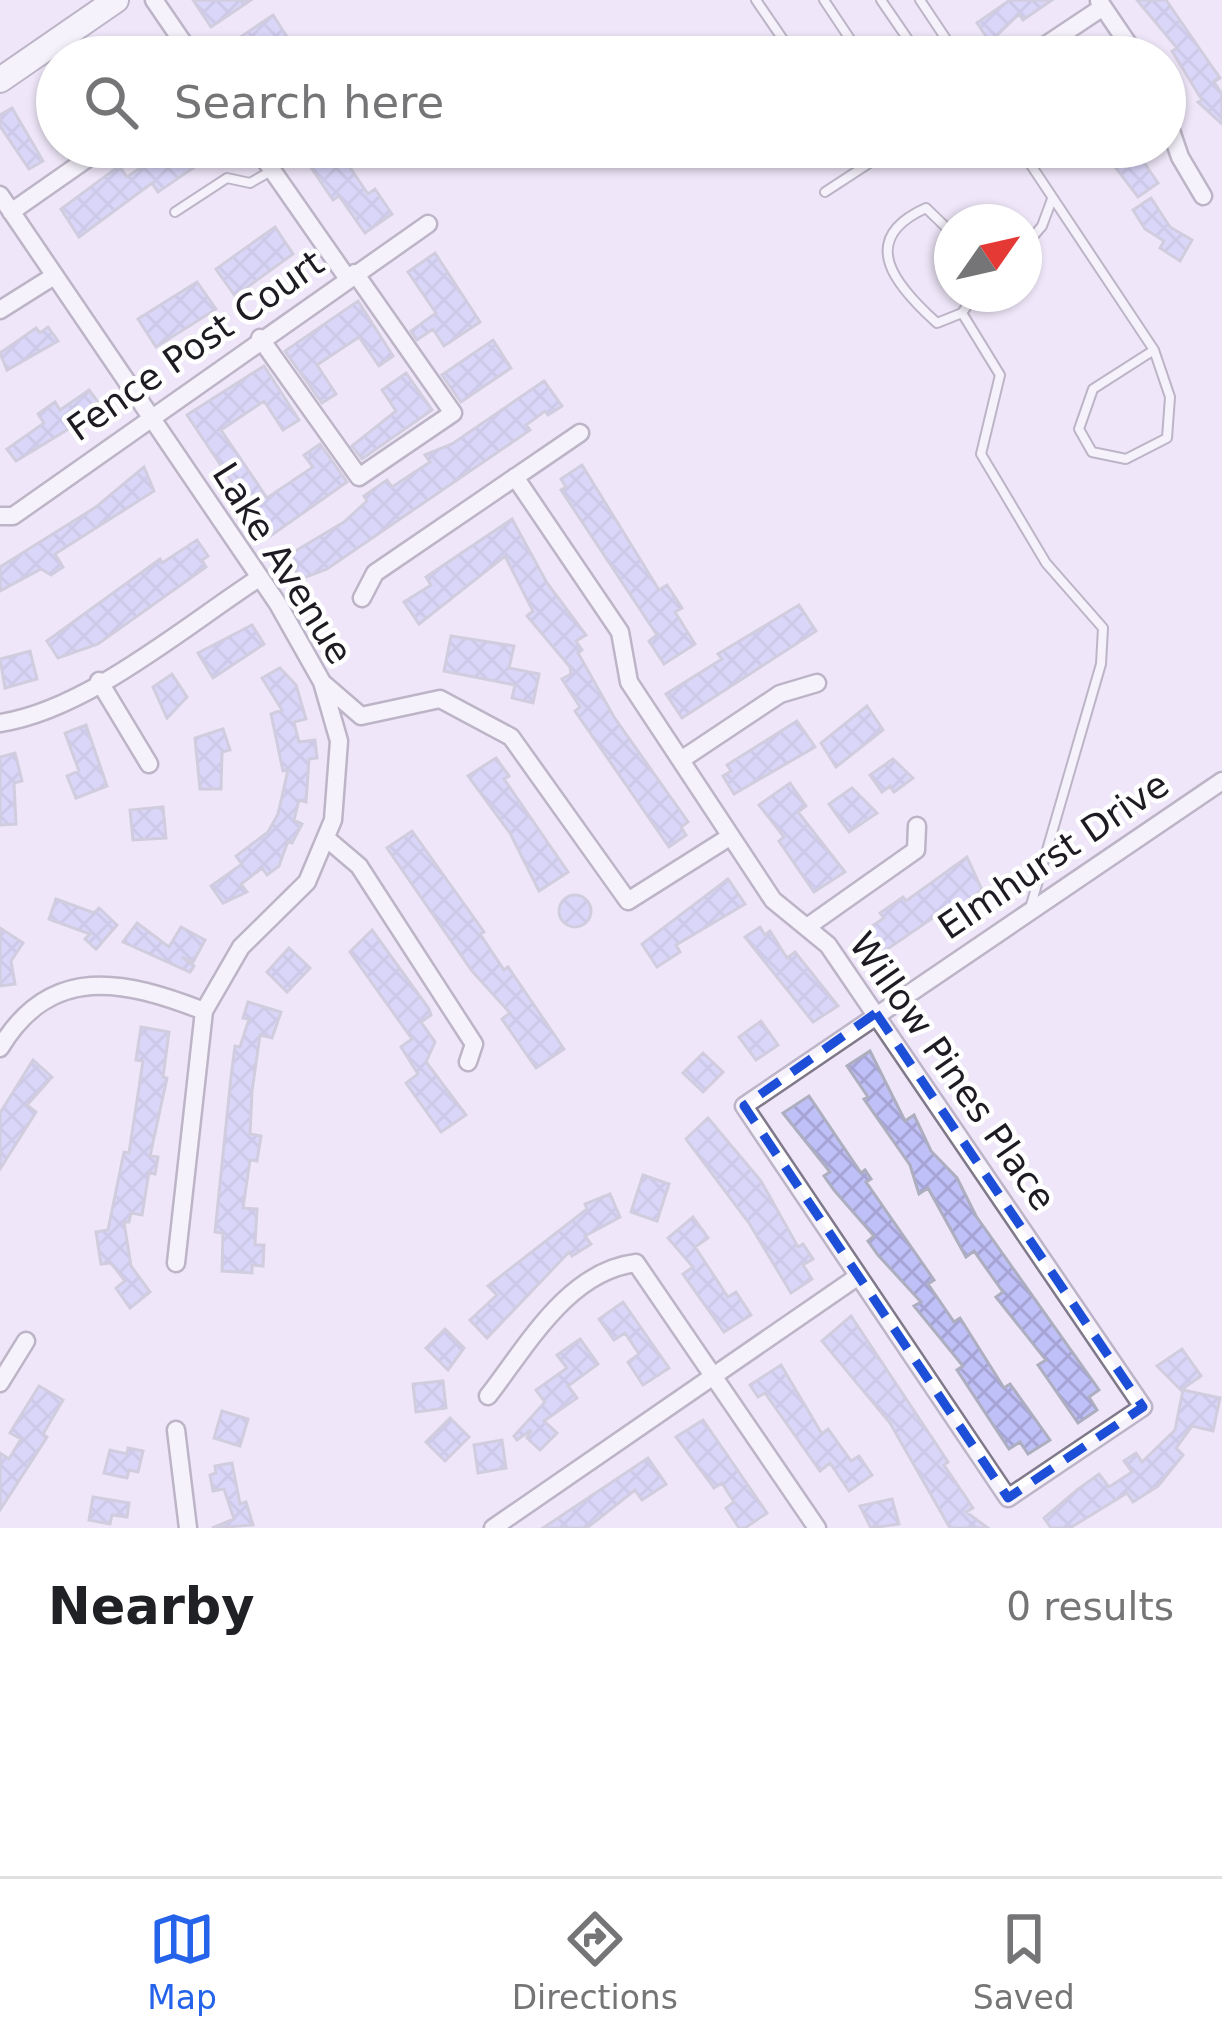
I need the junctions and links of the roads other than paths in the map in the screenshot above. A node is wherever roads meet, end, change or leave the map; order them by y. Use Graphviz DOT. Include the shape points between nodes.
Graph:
graph roads {
  1 [pos="116,0"];
  2 [pos="154,0"];
  3 [pos="756,0"];
  4 [pos="824,0"];
  5 [pos="881,0"];
  6 [pos="920,0"];
  7 [pos="1100,3"];
  8 [pos="64,36"];
  9 [pos="179,36"];
  10 [pos="781,36"];
  11 [pos="848,36"];
  12 [pos="905,36"];
  13 [pos="944,36"];
  14 [pos="1056,36"];
  15 [pos="1123,36"];
  16 [pos="36,55"];
  17 [pos="0,80"];
  18 [pos="1186,167"];
  19 [pos="74,168"];
  20 [pos="862,168"];
  21 [pos="1032,168"];
  22 [pos="272,170"];
  23 [pos="825,193"];
  24 [pos="0,195"];
  25 [pos="1203,196"];
  26 [pos="1052,198"];
  27 [pos="11,212"];
  28 [pos="176,212"];
  29 [pos="934,216"];
  30 [pos="428,224"];
  31 [pos="1042,226"];
  32 [pos="54,276"];
  33 [pos="351,276"];
  34 [pos="0,310"];
  35 [pos="962,313"];
  36 [pos="260,338"];
  37 [pos="1154,350"];
  38 [pos="150,416"];
  39 [pos="580,433"];
  40 [pos="514,477"];
  41 [pos="0,516"];
  42 [pos="259,578"];
  43 [pos="362,598"];
  44 [pos="99,682"];
  45 [pos="322,682"];
  46 [pos="817,683"];
  47 [pos="0,723"];
  48 [pos="681,760"];
  49 [pos="149,764"];
  50 [pos="1222,782"];
  51 [pos="917,826"];
  52 [pos="731,836"];
  53 [pos="326,838"];
  54 [pos="1028,912"];
  55 [pos="807,927"];
  56 [pos="204,1011"];
  57 [pos="876,1012"];
  58 [pos="0,1048"];
  59 [pos="468,1063"];
  60 [pos="176,1264"];
  61 [pos="856,1277"];
  62 [pos="26,1341"];
  63 [pos="710,1377"];
  64 [pos="0,1383"];
  65 [pos="488,1396"];
  66 [pos="176,1430"];
  67 [pos="188,1528"];
  68 [pos="493,1528"];
  69 [pos="818,1528"];
  1 -- 8 [label="main road"];
  2 -- 9 [label="street"];
  3 -- 10 [label="lane"];
  4 -- 11 [label="lane"];
  5 -- 12 [label="lane"];
  6 -- 13 [label="lane"];
  7 -- 14 [label="street"];
  7 -- 15 [label="street"];
  16 -- 17 [label="main road"];
  18 -- 25 [label="street"];
  19 -- 27 [label="street"];
  20 -- 23 [label="lane"];
  21 -- 26 [label="lane"];
  22 -- 28 [label="lane" via="250,183 227,178"];
  22 -- 33 [label="street"];
  24 -- 27 [label="street, Lake Avenue"];
  26 -- 31 [label="lane"];
  26 -- 37 [label="lane"];
  27 -- 32 [label="street, Lake Avenue"];
  29 -- 35 [label="lane" via="926,208 902,219 887,247 890,274 937,323"];
  30 -- 33 [label="street, Fence Post Court"];
  32 -- 34 [label="street"];
  32 -- 38 [label="street, Lake Avenue"];
  33 -- 36 [label="street, Fence Post Court"];
  33 -- 36 [label="street" via="453,412 359,477"];
  35 -- 54 [label="lane" via="1000,375 981,454 1046,563 1103,628 1101,664"];
  36 -- 38 [label="street, Fence Post Court"];
  37 -- 37 [label="lane" via="1170,397 1167,438 1126,459 1092,452 1078,429 1093,389"];
  38 -- 41 [label="street, Fence Post Court" via="13,515"];
  38 -- 42 [label="street, Lake Avenue"];
  39 -- 40 [label="street"];
  40 -- 43 [label="street" via="375,573"];
  40 -- 48 [label="street, Willow Pines Place" via="620,632 628,682"];
  42 -- 44 [label="street"];
  42 -- 45 [label="street, Lake Avenue"];
  44 -- 47 [label="street" via="32,718"];
  44 -- 49 [label="street"];
  45 -- 52 [label="street" via="361,716 440,700 511,737 628,901"];
  45 -- 53 [label="street, Lake Avenue" via="339,741"];
  46 -- 48 [label="street" via="780,694"];
  48 -- 52 [label="street, Willow Pines Place"];
  50 -- 54 [label="street, Elmhurst Drive"];
  51 -- 55 [label="street" via="916,850"];
  52 -- 55 [label="street, Willow Pines Place" via="773,899"];
  53 -- 56 [label="street, Lake Avenue" via="307,882 241,947"];
  53 -- 59 [label="street" via="359,866 474,1044"];
  54 -- 57 [label="street, Elmhurst Drive"];
  55 -- 57 [label="street, Willow Pines Place"];
  56 -- 58 [label="street" via="149,990 62,987 18,1018"];
  56 -- 60 [label="street, Lake Avenue"];
  57 -- 61 [label="street, Elmhurst Drive" via="744,1106"];
  57 -- 61 [label="street, Willow Pines Place" via="1144,1407 1008,1498"];
  61 -- 63 [label="street"];
  62 -- 64 [label="street"];
  63 -- 65 [label="street" via="636,1263 613,1266 558,1305"];
  63 -- 68 [label="street"];
  63 -- 69 [label="street"];
  66 -- 67 [label="street"];
}
